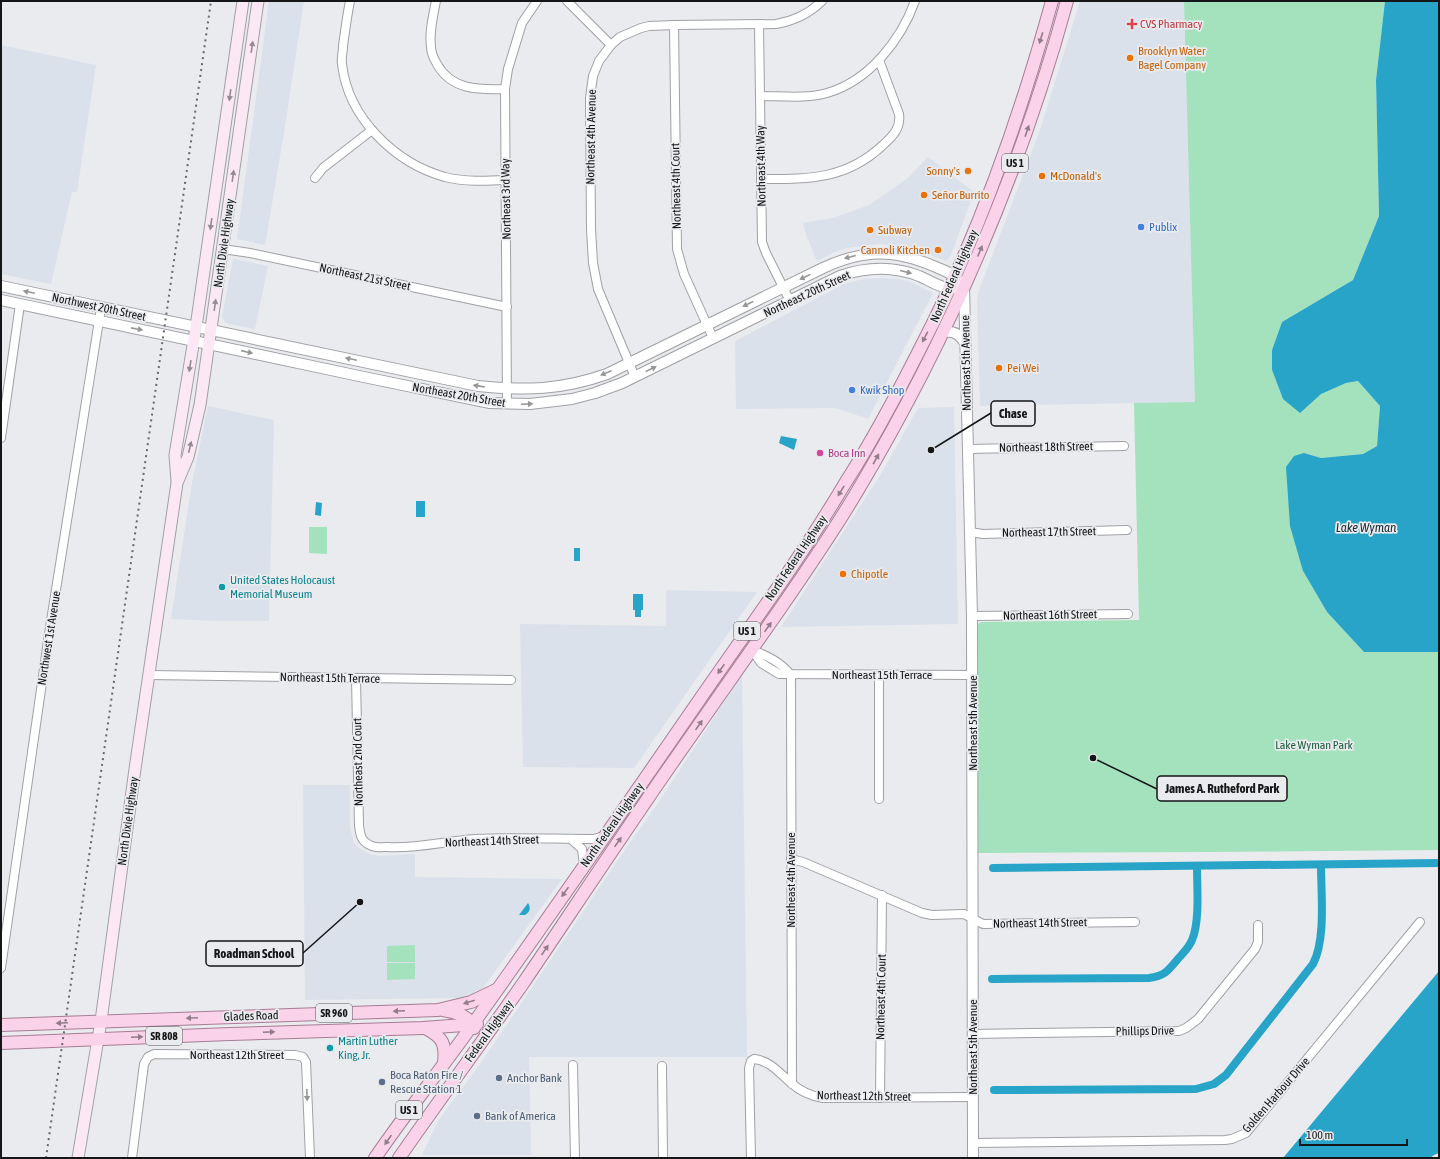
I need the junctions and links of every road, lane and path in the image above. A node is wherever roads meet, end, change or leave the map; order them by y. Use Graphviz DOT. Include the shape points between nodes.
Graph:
graph roads {
  1 [pos="243,1"];
  2 [pos="258,1"];
  3 [pos="350,1"];
  4 [pos="436,1"];
  5 [pos="537,1"];
  6 [pos="566,1"];
  7 [pos="822,1"];
  8 [pos="915,1"];
  9 [pos="1052,1"];
  10 [pos="1060,1"];
  11 [pos="1067,1"];
  12 [pos="1063,14"];
  13 [pos="759,24"];
  14 [pos="674,25"];
  15 [pos="611,45"];
  16 [pos="879,60"];
  17 [pos="505,89"];
  18 [pos="760,96"];
  19 [pos="227,115"];
  20 [pos="242,117"];
  21 [pos="372,130"];
  22 [pos="315,178"];
  23 [pos="506,180"];
  24 [pos="761,180"];
  25 [pos="223,249"];
  26 [pos="878,254"];
  27 [pos="879,269"];
  28 [pos="955,275"];
  29 [pos="1,286"];
  30 [pos="783,287"];
  31 [pos="964,287"];
  32 [pos="948,290"];
  33 [pos="56,298"];
  34 [pos="1,300"];
  35 [pos="790,301"];
  36 [pos="20,304"];
  37 [pos="34,307"];
  38 [pos="507,307"];
  39 [pos="101,308"];
  40 [pos="99,321"];
  41 [pos="707,325"];
  42 [pos="196,327"];
  43 [pos="211,330"];
  44 [pos="944,332"];
  45 [pos="713,338"];
  46 [pos="194,341"];
  47 [pos="965,343"];
  48 [pos="209,344"];
  49 [pos="325,353"];
  50 [pos="629,363"];
  51 [pos="324,369"];
  52 [pos="635,377"];
  53 [pos="507,389"];
  54 [pos="507,404"];
  55 [pos="886,413"];
  56 [pos="898,420"];
  57 [pos="1,438"];
  58 [pos="1124,446"];
  59 [pos="968,449"];
  60 [pos="856,466"];
  61 [pos="177,483"];
  62 [pos="858,492"];
  63 [pos="1127,530"];
  64 [pos="970,532"];
  65 [pos="804,549"];
  66 [pos="816,557"];
  67 [pos="1128,614"];
  68 [pos="972,616"];
  69 [pos="753,623"];
  70 [pos="739,643"];
  71 [pos="752,650"];
  72 [pos="737,670"];
  73 [pos="149,675"];
  74 [pos="791,675"];
  75 [pos="879,675"];
  76 [pos="973,675"];
  77 [pos="356,678"];
  78 [pos="510,680"];
  79 [pos="880,799"];
  80 [pos="604,836"];
  81 [pos="571,839"];
  82 [pos="366,843"];
  83 [pos="592,853"];
  84 [pos="791,859"];
  85 [pos="584,865"];
  86 [pos="596,873"];
  87 [pos="882,895"];
  88 [pos="973,919"];
  89 [pos="1134,922"];
  90 [pos="1420,922"];
  91 [pos="1258,925"];
  92 [pos="1,968"];
  93 [pos="523,982"];
  94 [pos="494,994"];
  95 [pos="438,1010"];
  96 [pos="231,1016"];
  97 [pos="497,1019"];
  98 [pos="101,1021"];
  99 [pos="473,1024"];
  100 [pos="1,1025"];
  101 [pos="424,1028"];
  102 [pos="973,1034"];
  103 [pos="98,1039"];
  104 [pos="1,1043"];
  105 [pos="474,1051"];
  106 [pos="444,1063"];
  107 [pos="573,1065"];
  108 [pos="662,1066"];
  109 [pos="792,1084"];
  110 [pos="973,1097"];
  111 [pos="880,1098"];
  112 [pos="973,1143"];
  113 [pos="78,1158"];
  114 [pos="132,1158"];
  115 [pos="310,1158"];
  116 [pos="375,1158"];
  117 [pos="400,1158"];
  118 [pos="575,1158"];
  119 [pos="663,1158"];
  120 [pos="751,1158"];
  121 [pos="973,1158"];
  1 -- 19 [label="main road, North Dixie Highway, one-way"];
  20 -- 2 [label="main road, North Dixie Highway, one-way"];
  3 -- 21 [label="street" via="341,63 350,96"];
  4 -- 17 [label="street" via="430,36 431,49 446,77 467,88"];
  5 -- 17 [label="street, Northeast 3rd Way" via="522,23 508,69"];
  6 -- 15 [label="street"];
  7 -- 13 [label="street, Northeast 4th Avenue" via="790,21"];
  8 -- 16 [label="street" via="899,35"];
  9 -- 28 [label="main road, North Federal Highway / US 1, one-way" via="1026,92"];
  10 -- 12 [label="main road"];
  11 -- 12 [label="main road, North Federal Highway / US 1"];
  31 -- 12 [label="main road, North Federal Highway / US 1, one-way" via="1021,148"];
  13 -- 14 [label="street, Northeast 4th Avenue"];
  13 -- 18 [label="street, Northeast 4th Way"];
  14 -- 15 [label="street, Northeast 4th Avenue" via="641,28 627,33"];
  14 -- 41 [label="street, Northeast 4th Court" via="677,249 684,274"];
  15 -- 50 [label="street, Northeast 4th Avenue" via="599,61 593,76 590,98 591,229 598,289"];
  16 -- 18 [label="street" via="854,80 827,93 812,96"];
  16 -- 24 [label="street" via="900,121 889,139 866,158 840,171 812,178"];
  17 -- 23 [label="street, Northeast 3rd Way"];
  18 -- 24 [label="street, Northeast 4th Way"];
  19 -- 20 [label="main road"];
  19 -- 42 [label="main road, North Dixie Highway, one-way"];
  25 -- 20 [label="main road, North Dixie Highway, one-way"];
  21 -- 22 [label="street" via="323,168"];
  21 -- 23 [label="street" via="395,152 444,176 461,180"];
  23 -- 38 [label="street, Northeast 3rd Way"];
  24 -- 30 [label="street, Northeast 4th Way" via="762,242"];
  25 -- 38 [label="street, Northeast 21st Street"];
  43 -- 25 [label="main road, North Dixie Highway, one-way"];
  26 -- 27 [label="street"];
  26 -- 28 [label="street, Northeast 20th Street" via="913,258"];
  26 -- 30 [label="street, Northeast 20th Street, one-way" via="842,260"];
  27 -- 32 [label="street, Northeast 20th Street, one-way" via="907,272"];
  27 -- 35 [label="street, Northeast 20th Street" via="840,276"];
  28 -- 31 [label="street"];
  28 -- 32 [label="main road, North Federal Highway / US 1"];
  33 -- 29 [label="street, Northwest 20th Street, one-way"];
  30 -- 35 [label="street, Northeast 4th Way"];
  30 -- 41 [label="street, Northeast 20th Street, one-way"];
  31 -- 32 [label="street"];
  31 -- 44 [label="main road, North Federal Highway / US 1"];
  31 -- 47 [label="street, Northeast 5th Avenue"];
  32 -- 55 [label="main road, North Federal Highway / US 1, one-way"];
  33 -- 37 [label="street" via="52,302"];
  33 -- 39 [label="street, Northwest 20th Street"];
  34 -- 36 [label="street, Northwest 20th Street"];
  35 -- 45 [label="street, Northeast 20th Street"];
  36 -- 37 [label="street, Northwest 20th Street"];
  36 -- 57 [label="street"];
  37 -- 40 [label="street, Northwest 20th Street"];
  38 -- 53 [label="street, Northeast 3rd Way"];
  39 -- 40 [label="street, Northwest 1st Avenue"];
  39 -- 42 [label="street, Northwest 20th Street"];
  40 -- 46 [label="street, Northwest 20th Street, one-way"];
  40 -- 92 [label="street, Northwest 1st Avenue" via="50,627"];
  41 -- 45 [label="street, Northeast 4th Court"];
  41 -- 50 [label="street, Northeast 20th Street"];
  42 -- 43 [label="street, Northeast 20th Street"];
  42 -- 46 [label="main road, North Dixie Highway"];
  43 -- 48 [label="main road, North Dixie Highway"];
  43 -- 49 [label="street, Northeast 20th Street"];
  44 -- 47 [label="street" via="954,332"];
  44 -- 56 [label="main road, North Federal Highway / US 1"];
  52 -- 45 [label="street, Northeast 20th Street, one-way"];
  46 -- 48 [label="street, Northeast 20th Street"];
  46 -- 61 [label="main road, North Dixie Highway, one-way" via="175,455"];
  47 -- 59 [label="street, Northeast 5th Avenue"];
  48 -- 51 [label="street, Northeast 20th Street, one-way"];
  61 -- 48 [label="main road, North Dixie Highway, one-way" via="188,457"];
  49 -- 51 [label="street"];
  53 -- 49 [label="street, Northeast 20th Street, one-way" via="478,386"];
  50 -- 52 [label="street, Northeast 4th Avenue"];
  50 -- 53 [label="street, Northeast 20th Street, one-way" via="607,374 570,385"];
  51 -- 54 [label="street, Northeast 20th Street" via="469,399"];
  54 -- 52 [label="street, Northeast 20th Street, one-way" via="572,399 596,393"];
  53 -- 54 [label="street, Northeast 3rd Way"];
  55 -- 56 [label="main road"];
  55 -- 60 [label="main road, North Federal Highway / US 1"];
  62 -- 56 [label="main road, North Federal Highway / US 1, one-way"];
  58 -- 59 [label="street, Northeast 18th Street"];
  59 -- 64 [label="street, Northeast 5th Avenue"];
  60 -- 62 [label="main road" via="855,484"];
  60 -- 65 [label="main road, North Federal Highway / US 1, one-way"];
  61 -- 73 [label="main road, North Dixie Highway"];
  62 -- 66 [label="main road, North Federal Highway / US 1"];
  63 -- 64 [label="street, Northeast 17th Street" via="983,534"];
  64 -- 68 [label="street, Northeast 5th Avenue"];
  65 -- 66 [label="street"];
  65 -- 69 [label="main road, North Federal Highway / US 1"];
  71 -- 66 [label="main road, North Federal Highway / US 1, one-way"];
  67 -- 68 [label="street, Northeast 16th Street"];
  68 -- 76 [label="street, Northeast 5th Avenue"];
  69 -- 70 [label="main road, North Federal Highway / US 1"];
  69 -- 71 [label="main road" via="750,633"];
  70 -- 72 [label="main road" via="741,655"];
  70 -- 80 [label="main road, North Federal Highway / US 1, one-way"];
  71 -- 72 [label="main road, North Federal Highway / US 1"];
  71 -- 74 [label="street, Northeast 15th Terrace" via="761,662 779,674"];
  86 -- 72 [label="main road, North Federal Highway / US 1, one-way"];
  73 -- 77 [label="street, Northeast 15th Terrace"];
  73 -- 98 [label="main road, North Dixie Highway"];
  74 -- 75 [label="street, Northeast 15th Terrace"];
  74 -- 84 [label="street, Northeast 4th Avenue"];
  75 -- 76 [label="street, Northeast 15th Terrace"];
  75 -- 79 [label="street"];
  76 -- 88 [label="street, Northeast 5th Avenue"];
  77 -- 78 [label="street, Northeast 15th Terrace"];
  77 -- 82 [label="street, Northeast 2nd Court" via="359,825 360,837"];
  80 -- 81 [label="street, Northeast 14th Street"];
  80 -- 83 [label="main road, North Federal Highway / US 1"];
  81 -- 82 [label="street, Northeast 14th Street" via="476,839 400,848 374,847"];
  81 -- 85 [label="street" via="582,849"];
  83 -- 85 [label="main road, North Federal Highway / US 1"];
  83 -- 86 [label="main road"];
  84 -- 87 [label="street, Northeast 14th Street"];
  84 -- 109 [label="street, Northeast 4th Avenue"];
  85 -- 94 [label="main road, North Federal Highway / US 1, one-way"];
  93 -- 86 [label="main road, North Federal Highway / US 1, one-way"];
  87 -- 88 [label="street, Northeast 14th Street" via="922,913 964,914"];
  87 -- 111 [label="street, Northeast 4th Court"];
  88 -- 89 [label="street, Northeast 14th Street" via="983,924"];
  88 -- 102 [label="street, Northeast 5th Avenue"];
  90 -- 112 [label="street, Golden Harbour Drive" via="1246,1133 1239,1137 1225,1140"];
  91 -- 102 [label="street, Phillips Drive" via="1258,942 1255,949 1198,1019 1179,1031"];
  93 -- 97 [label="main road, Federal Highway / US 1"];
  94 -- 95 [label="main road, Glades Road / SR 960, one-way"];
  94 -- 97 [label="main road" via="491,1009"];
  94 -- 99 [label="main road, North Federal Highway / US 1"];
  95 -- 96 [label="main road, Glades Road / SR 960, one-way"];
  95 -- 99 [label="main road" via="452,1011"];
  96 -- 98 [label="main road, Glades Road / SR 808, one-way"];
  97 -- 99 [label="main road, Glades Road / SR 808"];
  97 -- 105 [label="main road, Federal Highway / US 1"];
  98 -- 100 [label="main road, Glades Road / SR 808, one-way"];
  98 -- 103 [label="main road, North Dixie Highway"];
  99 -- 101 [label="main road, Glades Road / SR 808"];
  99 -- 105 [label="main road"];
  99 -- 106 [label="main road, North Federal Highway / US 1"];
  103 -- 101 [label="main road, Glades Road / SR 808, one-way"];
  101 -- 106 [label="main road" via="442,1040"];
  102 -- 110 [label="street, Northeast 5th Avenue"];
  103 -- 104 [label="main road, Glades Road / SR 808"];
  103 -- 113 [label="main road, North Dixie Highway"];
  105 -- 117 [label="main road, Federal Highway / US 1"];
  106 -- 116 [label="main road, US 1, one-way"];
  107 -- 118 [label="street"];
  108 -- 119 [label="street"];
  109 -- 111 [label="street, Northeast 12th Street" via="808,1094 823,1098"];
  109 -- 120 [label="street, Northeast 12th Street" via="772,1065 754,1059 751,1062"];
  110 -- 111 [label="street, Northeast 12th Street"];
  110 -- 112 [label="street, Northeast 5th Avenue"];
  112 -- 121 [label="street, Northeast 5th Avenue"];
  114 -- 115 [label="street, Northeast 12th Street, one-way" via="144,1064 148,1057 154,1054 303,1057 306,1062"];
}
